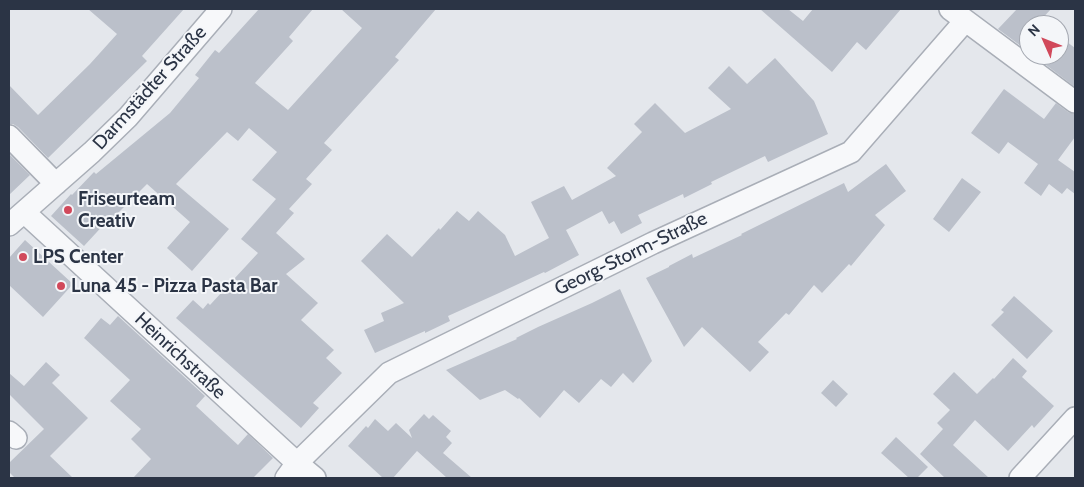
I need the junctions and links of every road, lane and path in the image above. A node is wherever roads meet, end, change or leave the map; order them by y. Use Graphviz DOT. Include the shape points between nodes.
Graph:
graph roads {
  1 [pos="221,9"];
  2 [pos="957,15"];
  3 [pos="1075,102"];
  4 [pos="9,136"];
  5 [pos="56,184"];
  6 [pos="16,218"];
  7 [pos="1075,418"];
  8 [pos="292,471"];
  9 [pos="315,478"];
  10 [pos="1020,478"];
  1 -- 5 [label="street, Darmstädter Straße" via="128,117"];
  2 -- 3 [label="street"];
  2 -- 8 [label="street, Georg-Storm-Straße" via="851,152 653,243 390,372"];
  4 -- 5 [label="street"];
  5 -- 6 [label="street, Darmstädter Straße"];
  6 -- 8 [label="street, Heinrichstraße"];
  7 -- 10 [label="street"];
  8 -- 9 [label="street, Heinrichstraße"];
}
